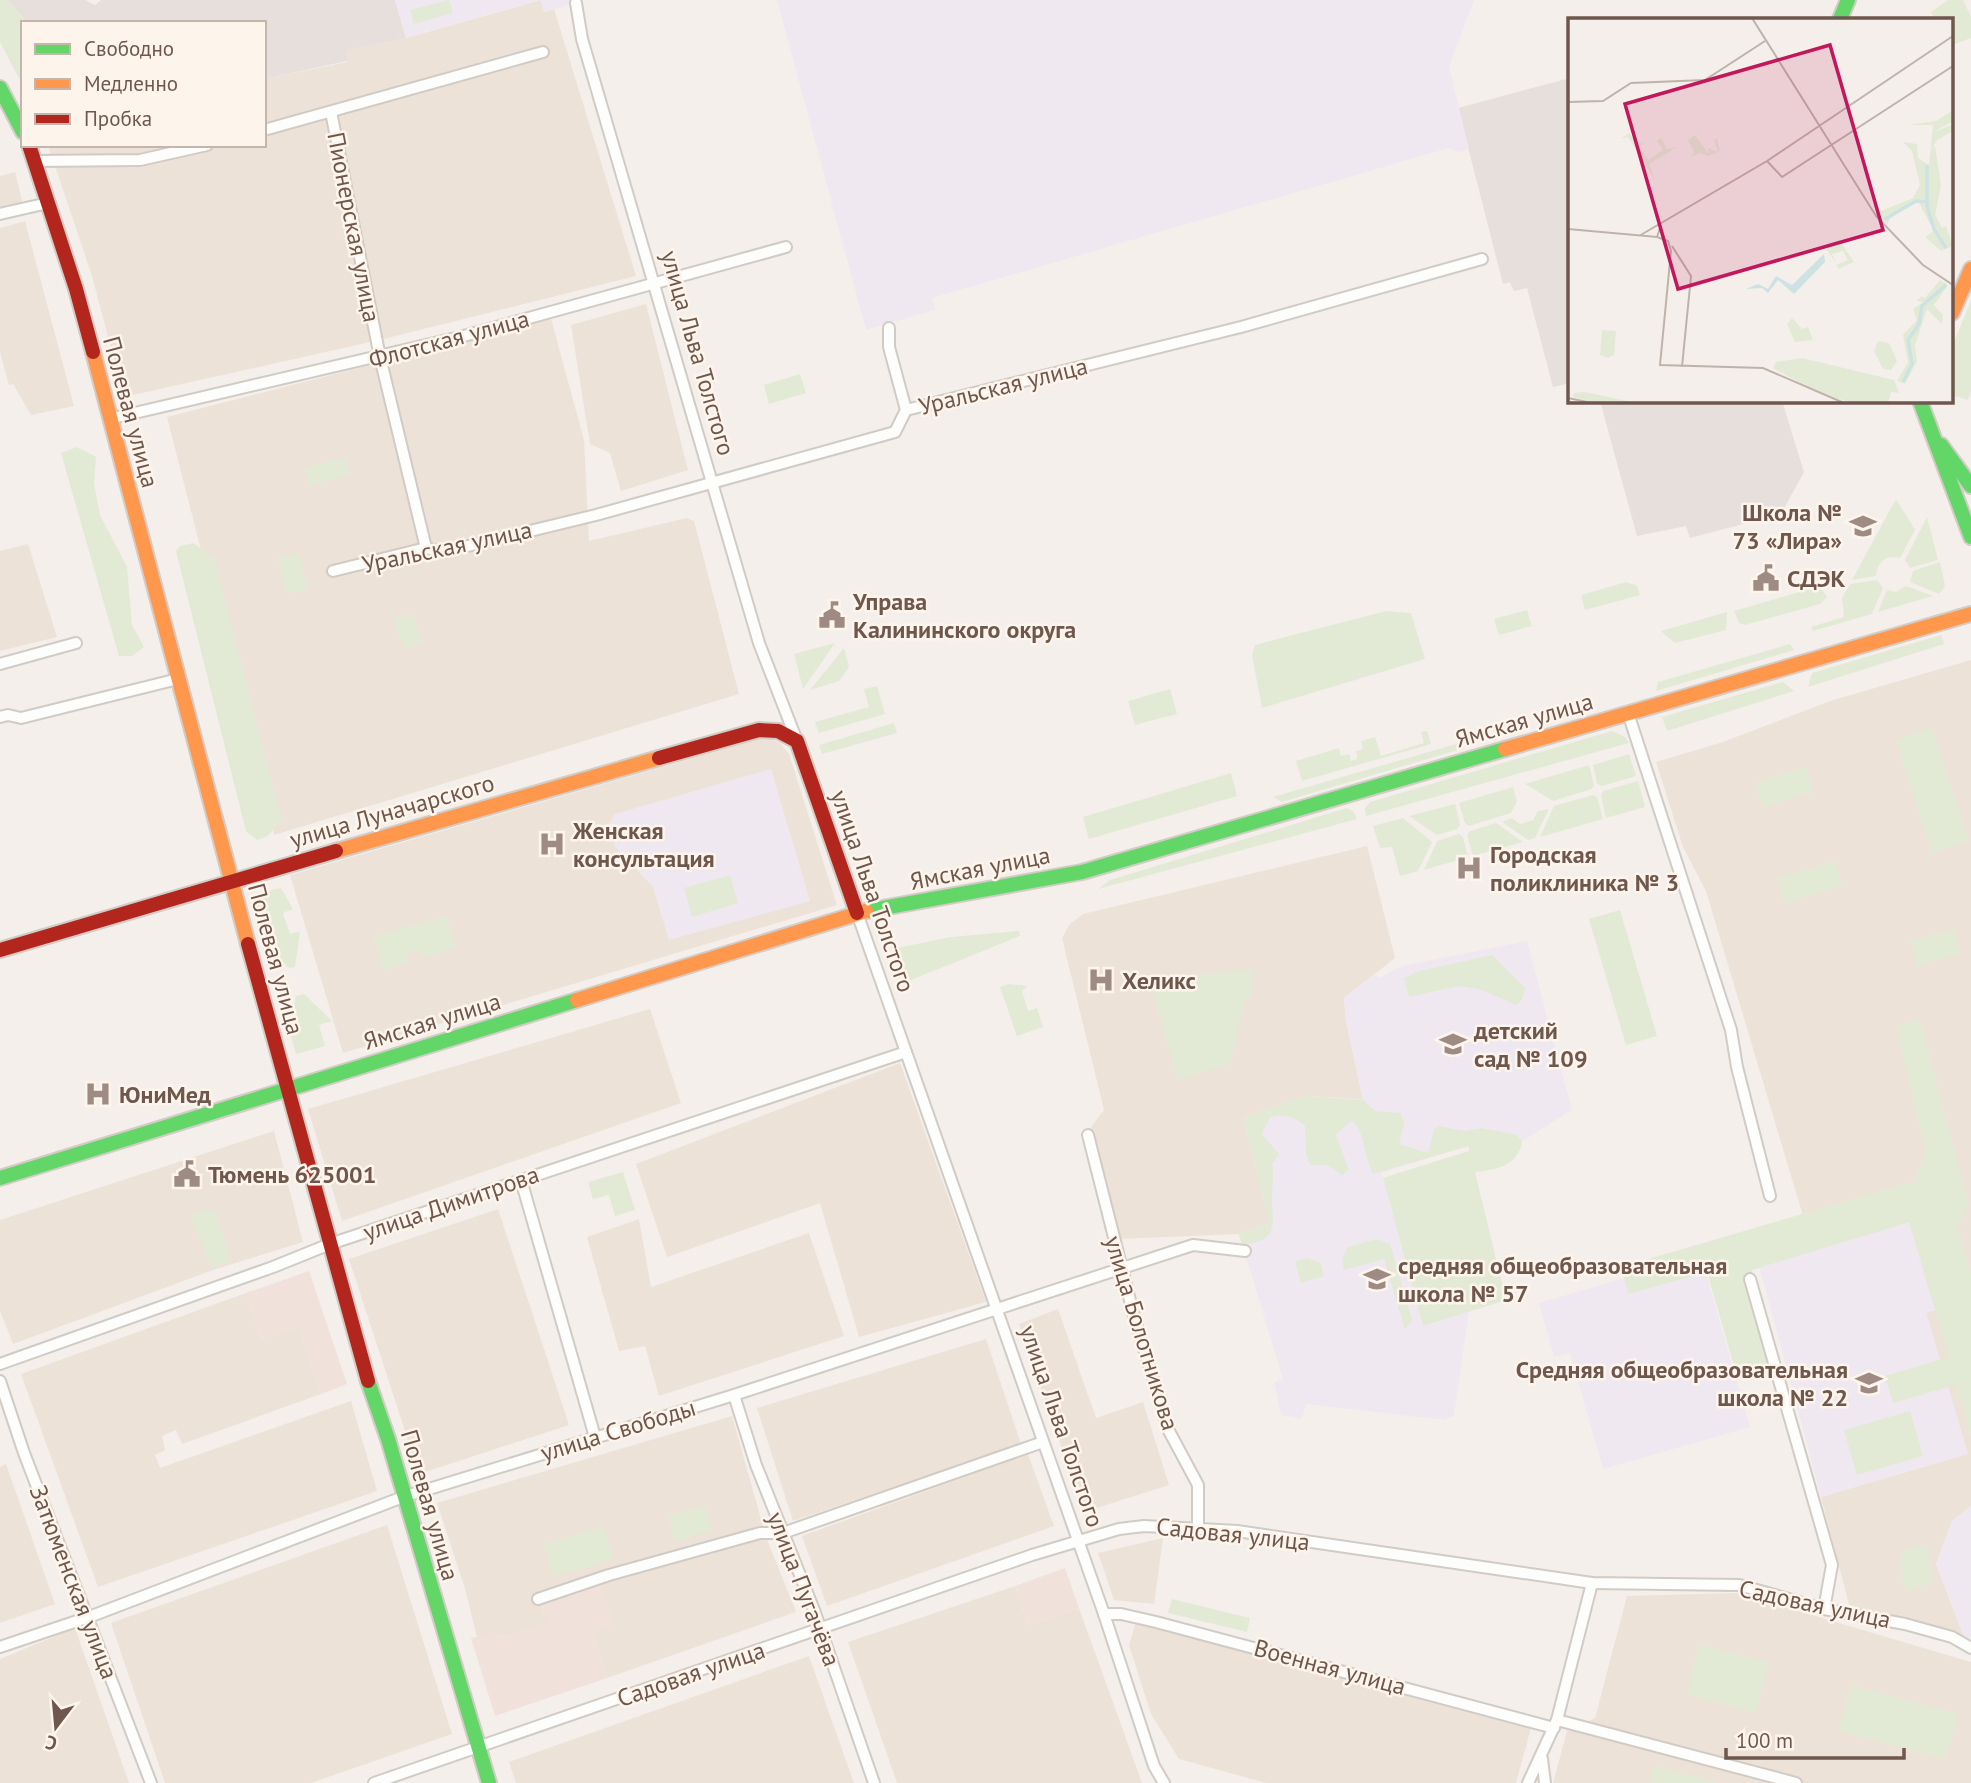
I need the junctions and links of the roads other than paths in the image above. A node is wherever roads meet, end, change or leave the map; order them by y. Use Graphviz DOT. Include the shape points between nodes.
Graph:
graph roads {
  1 [pos="1848,0"];
  2 [pos="576,2"];
  3 [pos="1840,18"];
  4 [pos="543,52"];
  5 [pos="0,88"];
  6 [pos="331,112"];
  7 [pos="21,128"];
  8 [pos="266,129"];
  9 [pos="30,147"];
  10 [pos="198,147"];
  11 [pos="35,161"];
  12 [pos="48,203"];
  13 [pos="0,214"];
  14 [pos="786,247"];
  15 [pos="1482,259"];
  16 [pos="1971,269"];
  17 [pos="654,283"];
  18 [pos="1954,308"];
  19 [pos="889,328"];
  20 [pos="380,357"];
  21 [pos="1920,402"];
  22 [pos="1927,402"];
  23 [pos="906,410"];
  24 [pos="109,419"];
  25 [pos="1934,434"];
  26 [pos="712,483"];
  27 [pos="1971,486"];
  28 [pos="1971,537"];
  29 [pos="426,548"];
  30 [pos="333,571"];
  31 [pos="1971,607"];
  32 [pos="1965,615"];
  33 [pos="76,643"];
  34 [pos="0,664"];
  35 [pos="178,679"];
  36 [pos="1628,713"];
  37 [pos="0,717"];
  38 [pos="797,741"];
  39 [pos="232,882"];
  40 [pos="857,914"];
  41 [pos="0,950"];
  42 [pos="906,1052"];
  43 [pos="288,1089"];
  44 [pos="1088,1135"];
  45 [pos="0,1178"];
  46 [pos="521,1180"];
  47 [pos="1770,1196"];
  48 [pos="330,1244"];
  49 [pos="1245,1251"];
  50 [pos="1121,1269"];
  51 [pos="1750,1279"];
  52 [pos="996,1309"];
  53 [pos="0,1364"];
  54 [pos="0,1381"];
  55 [pos="734,1395"];
  56 [pos="595,1437"];
  57 [pos="1043,1442"];
  58 [pos="402,1497"];
  59 [pos="1198,1527"];
  60 [pos="783,1533"];
  61 [pos="1078,1541"];
  62 [pos="1592,1583"];
  63 [pos="538,1598"];
  64 [pos="1824,1609"];
  65 [pos="1104,1614"];
  66 [pos="89,1617"];
  67 [pos="821,1629"];
  68 [pos="0,1647"];
  69 [pos="1971,1648"];
  70 [pos="1555,1724"];
  71 [pos="477,1747"];
  72 [pos="1542,1759"];
  73 [pos="150,1783"];
  74 [pos="373,1783"];
  75 [pos="489,1783"];
  76 [pos="874,1783"];
  77 [pos="1164,1783"];
  78 [pos="1528,1783"];
  79 [pos="1545,1783"];
  80 [pos="1796,1783"];
  1 -- 3 [label="main road"];
  2 -- 17 [label="street, улица Льва Толстого" via="582,39"];
  4 -- 6 [label="street"];
  5 -- 7 [label="main road"];
  6 -- 8 [label="street"];
  6 -- 20 [label="street, Пионерская улица"];
  9 -- 11 [label="main road, Полевая улица"];
  10 -- 11 [label="street" via="140,160"];
  11 -- 12 [label="main road, Полевая улица"];
  12 -- 13 [label="street"];
  12 -- 24 [label="main road, Полевая улица" via="76,289"];
  14 -- 17 [label="street, Флотская улица"];
  15 -- 23 [label="street, Уральская улица" via="1228,330"];
  16 -- 18 [label="main road"];
  17 -- 20 [label="street, Флотская улица"];
  17 -- 26 [label="street, улица Льва Толстого"];
  19 -- 23 [label="street" via="889,347"];
  20 -- 24 [label="street, Флотская улица"];
  20 -- 29 [label="street, Пионерская улица"];
  21 -- 25 [label="main road"];
  22 -- 25 [label="main road"];
  23 -- 26 [label="street, Уральская улица" via="895,432"];
  24 -- 35 [label="main road, Полевая улица"];
  25 -- 27 [label="main road"];
  25 -- 28 [label="main road"];
  26 -- 29 [label="street, Уральская улица" via="443,552"];
  26 -- 38 [label="street, улица Льва Толстого" via="760,643"];
  29 -- 30 [label="street, Уральская улица"];
  31 -- 32 [label="main road"];
  32 -- 36 [label="main road, Ямская улица"];
  33 -- 34 [label="street"];
  35 -- 37 [label="street" via="21,718"];
  35 -- 39 [label="main road, Полевая улица"];
  36 -- 40 [label="main road, Ямская улица" via="1082,872"];
  36 -- 47 [label="street" via="1731,1030"];
  38 -- 39 [label="main road, улица Луначарского" via="778,731 759,730"];
  38 -- 40 [label="main road, улица Льва Толстого"];
  39 -- 41 [label="main road, улица Луначарского"];
  39 -- 43 [label="main road, Полевая улица"];
  40 -- 42 [label="street, улица Льва Толстого"];
  40 -- 43 [label="main road, Ямская улица"];
  42 -- 46 [label="street, улица Димитрова"];
  42 -- 52 [label="street, улица Льва Толстого"];
  43 -- 45 [label="main road, Ямская улица"];
  43 -- 48 [label="main road, Полевая улица"];
  44 -- 50 [label="street, улица Болотникова"];
  46 -- 48 [label="street, улица Димитрова"];
  46 -- 56 [label="street"];
  48 -- 53 [label="street, улица Димитрова"];
  48 -- 58 [label="main road, Полевая улица"];
  49 -- 50 [label="street, улица Свободы" via="1193,1245"];
  50 -- 52 [label="street, улица Свободы"];
  50 -- 59 [label="street, улица Болотникова" via="1170,1431 1198,1485"];
  51 -- 64 [label="street" via="1832,1565"];
  52 -- 55 [label="street, улица Свободы"];
  52 -- 57 [label="street, улица Льва Толстого"];
  54 -- 66 [label="street, Затюменская улица"];
  55 -- 56 [label="street, улица Свободы"];
  55 -- 60 [label="street, улица Пугачёва"];
  56 -- 58 [label="street, улица Свободы"];
  57 -- 60 [label="street"];
  57 -- 61 [label="street, улица Льва Толстого"];
  58 -- 66 [label="street, улица Свободы"];
  58 -- 71 [label="main road, Полевая улица"];
  59 -- 61 [label="street, Садовая улица" via="1144,1526"];
  59 -- 62 [label="street, Садовая улица"];
  60 -- 63 [label="street" via="760,1533"];
  60 -- 67 [label="street, улица Пугачёва"];
  61 -- 65 [label="street, улица Льва Толстого"];
  61 -- 67 [label="street, Садовая улица"];
  62 -- 64 [label="street, Садовая улица" via="1739,1586"];
  62 -- 70 [label="street"];
  64 -- 69 [label="street, Садовая улица" via="1905,1624 1952,1637"];
  65 -- 70 [label="street, Военная улица" via="1156,1622"];
  65 -- 77 [label="street, улица Льва Толстого" via="1154,1766"];
  66 -- 68 [label="street, улица Свободы"];
  66 -- 73 [label="street, Затюменская улица"];
  67 -- 71 [label="street, Садовая улица"];
  67 -- 76 [label="street, улица Пугачёва"];
  70 -- 72 [label="street"];
  70 -- 80 [label="street, Военная улица"];
  71 -- 74 [label="street, Садовая улица"];
  71 -- 75 [label="main road, Полевая улица"];
  72 -- 78 [label="street"];
  72 -- 79 [label="street"];
}
